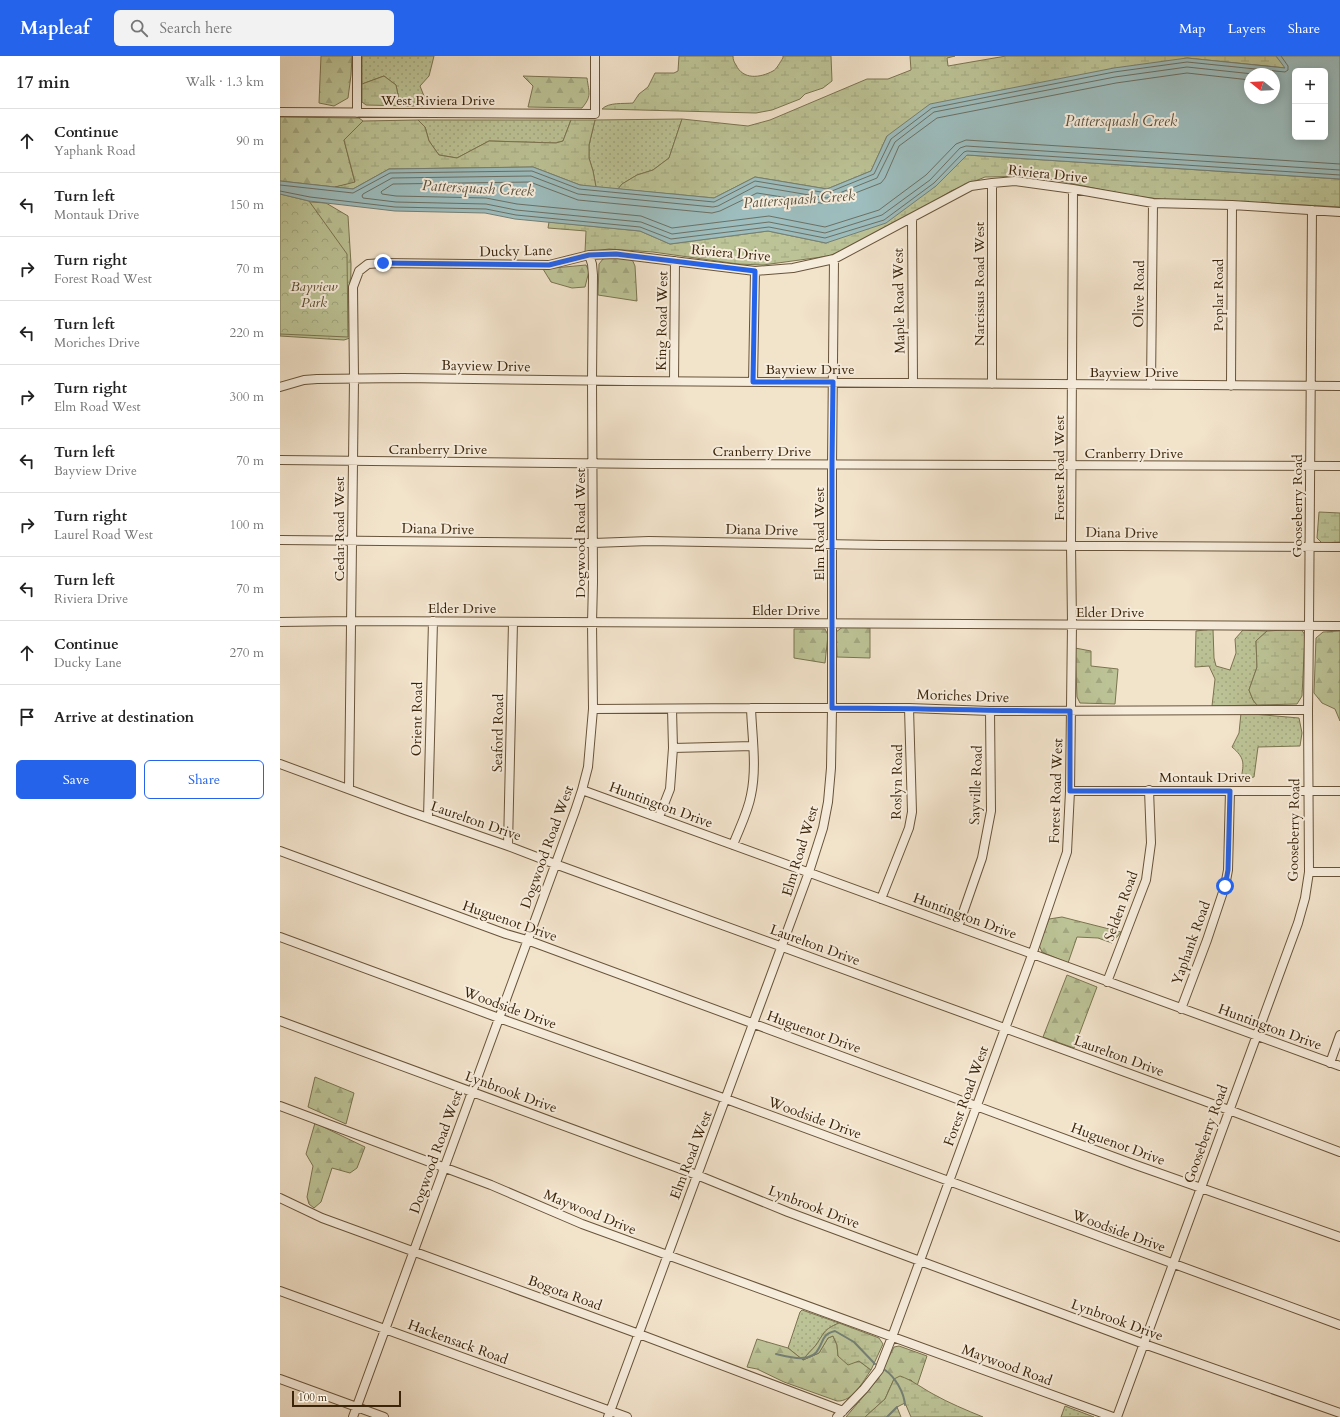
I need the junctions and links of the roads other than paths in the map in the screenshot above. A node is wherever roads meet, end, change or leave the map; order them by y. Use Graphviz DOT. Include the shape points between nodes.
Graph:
graph roads {
  1 [pos="357,56"];
  2 [pos="595,56"];
  3 [pos="280,112"];
  4 [pos="357,113"];
  5 [pos="992,183"];
  6 [pos="1073,189"];
  7 [pos="1153,203"];
  8 [pos="1232,205"];
  9 [pos="1312,210"];
  10 [pos="1340,212"];
  11 [pos="912,218"];
  12 [pos="589,255"];
  13 [pos="834,259"];
  14 [pos="675,261"];
  15 [pos="359,271"];
  16 [pos="755,271"];
  17 [pos="354,378"];
  18 [pos="592,380"];
  19 [pos="674,381"];
  20 [pos="753,382"];
  21 [pos="833,382"];
  22 [pos="913,383"];
  23 [pos="992,384"];
  24 [pos="1072,384"];
  25 [pos="1152,384"];
  26 [pos="1231,386"];
  27 [pos="1310,386"];
  28 [pos="1340,386"];
  29 [pos="280,387"];
  30 [pos="280,460"];
  31 [pos="352,461"];
  32 [pos="594,463"];
  33 [pos="832,464"];
  34 [pos="1072,466"];
  35 [pos="1310,466"];
  36 [pos="1340,466"];
  37 [pos="280,540"];
  38 [pos="351,541"];
  39 [pos="593,543"];
  40 [pos="831,544"];
  41 [pos="1071,545"];
  42 [pos="1309,548"];
  43 [pos="1340,548"];
  44 [pos="352,621"];
  45 [pos="432,621"];
  46 [pos="280,622"];
  47 [pos="513,622"];
  48 [pos="592,623"];
  49 [pos="832,623"];
  50 [pos="1072,624"];
  51 [pos="1309,625"];
  52 [pos="1340,626"];
  53 [pos="751,708"];
  54 [pos="832,708"];
  55 [pos="910,708"];
  56 [pos="593,709"];
  57 [pos="672,709"];
  58 [pos="1308,710"];
  59 [pos="990,711"];
  60 [pos="1070,711"];
  61 [pos="753,746"];
  62 [pos="673,748"];
  63 [pos="280,764"];
  64 [pos="349,789"];
  65 [pos="582,790"];
  66 [pos="1148,790"];
  67 [pos="1308,790"];
  68 [pos="1070,791"];
  69 [pos="1230,791"];
  70 [pos="1340,791"];
  71 [pos="659,817"];
  72 [pos="428,818"];
  73 [pos="733,845"];
  74 [pos="508,846"];
  75 [pos="280,850"];
  76 [pos="555,864"];
  77 [pos="809,872"];
  78 [pos="1309,872"];
  79 [pos="1340,872"];
  80 [pos="881,899"];
  81 [pos="958,927"];
  82 [pos="280,937"];
  83 [pos="527,940"];
  84 [pos="781,947"];
  85 [pos="1032,955"];
  86 [pos="1107,982"];
  87 [pos="1181,1009"];
  88 [pos="499,1018"];
  89 [pos="280,1021"];
  90 [pos="754,1023"];
  91 [pos="1005,1028"];
  92 [pos="1340,1035"];
  93 [pos="1256,1036"];
  94 [pos="1330,1063"];
  95 [pos="1340,1066"];
  96 [pos="472,1092"];
  97 [pos="726,1099"];
  98 [pos="977,1105"];
  99 [pos="280,1106"];
  100 [pos="1229,1110"];
  101 [pos="1340,1152"];
  102 [pos="445,1167"];
  103 [pos="697,1175"];
  104 [pos="948,1182"];
  105 [pos="1201,1187"];
  106 [pos="280,1198"];
  107 [pos="1340,1237"];
  108 [pos="413,1252"];
  109 [pos="668,1256"];
  110 [pos="920,1261"];
  111 [pos="1173,1264"];
  112 [pos="280,1291"];
  113 [pos="1340,1326"];
  114 [pos="385,1330"];
  115 [pos="639,1334"];
  116 [pos="892,1337"];
  117 [pos="1144,1344"];
  118 [pos="280,1379"];
  119 [pos="356,1407"];
  120 [pos="843,1411"];
  121 [pos="1340,1413"];
  122 [pos="610,1414"];
  123 [pos="353,1417"];
  124 [pos="384,1417"];
  125 [pos="627,1417"];
  126 [pos="837,1417"];
  127 [pos="1113,1417"];
  128 [pos="1117,1417"];
  1 -- 4 [label="street"];
  2 -- 4 [label="street, West Riviera Drive" via="595,114"];
  3 -- 4 [label="street, West Riviera Drive"];
  5 -- 6 [label="street, Riviera Drive" via="1015,181"];
  5 -- 11 [label="street, Riviera Drive" via="971,186"];
  5 -- 23 [label="street, Narcissus Road West"];
  6 -- 7 [label="street, Riviera Drive"];
  6 -- 24 [label="street, Forest Road West"];
  7 -- 8 [label="street, Riviera Drive"];
  7 -- 25 [label="street, Olive Road"];
  8 -- 9 [label="street, Riviera Drive"];
  8 -- 26 [label="street, Poplar Road"];
  9 -- 10 [label="street, Riviera Drive"];
  9 -- 27 [label="street, Gooseberry Road"];
  11 -- 13 [label="street, Riviera Drive"];
  11 -- 22 [label="street, Maple Road West"];
  12 -- 14 [label="street, Ducky Lane" via="616,254"];
  12 -- 15 [label="street, Ducky Lane" via="549,265 383,263 368,264"];
  12 -- 18 [label="street, Dogwood Road West" via="593,276"];
  13 -- 16 [label="street, Riviera Drive" via="793,268"];
  13 -- 21 [label="street, Elm Road West"];
  14 -- 16 [label="street, Riviera Drive"];
  14 -- 19 [label="street, King Road West"];
  15 -- 17 [label="street, Cedar Road West" via="353,287"];
  16 -- 20 [label="street"];
  17 -- 18 [label="street, Bayview Drive"];
  17 -- 29 [label="street, Bayview Drive" via="304,380"];
  17 -- 31 [label="street, Cedar Road West"];
  18 -- 19 [label="street, Bayview Drive"];
  18 -- 32 [label="street, Dogwood Road West"];
  19 -- 20 [label="street, Bayview Drive"];
  20 -- 21 [label="street, Bayview Drive"];
  21 -- 22 [label="street, Bayview Drive"];
  21 -- 33 [label="street, Elm Road West"];
  22 -- 23 [label="street, Bayview Drive"];
  23 -- 24 [label="street, Bayview Drive"];
  24 -- 25 [label="street, Bayview Drive"];
  24 -- 34 [label="street, Forest Road West"];
  25 -- 26 [label="street, Bayview Drive"];
  26 -- 27 [label="street, Bayview Drive"];
  27 -- 28 [label="street, Bayview Drive"];
  27 -- 35 [label="street, Gooseberry Road"];
  30 -- 31 [label="street, Cranberry Drive"];
  31 -- 32 [label="street, Cranberry Drive"];
  31 -- 38 [label="street, Cedar Road West"];
  32 -- 33 [label="street, Cranberry Drive"];
  32 -- 39 [label="street, Dogwood Road West"];
  33 -- 34 [label="street, Cranberry Drive"];
  33 -- 40 [label="street, Elm Road West"];
  34 -- 35 [label="street, Cranberry Drive"];
  34 -- 41 [label="street, Forest Road West"];
  35 -- 36 [label="street, Cranberry Drive"];
  35 -- 42 [label="street, Gooseberry Road"];
  37 -- 38 [label="street, Diana Drive"];
  38 -- 39 [label="street, Diana Drive"];
  38 -- 44 [label="street, Cedar Road West"];
  39 -- 40 [label="street, Diana Drive" via="649,541"];
  39 -- 48 [label="street, Dogwood Road West"];
  40 -- 41 [label="street, Diana Drive"];
  40 -- 49 [label="street, Elm Road West"];
  41 -- 42 [label="street, Diana Drive"];
  41 -- 50 [label="street, Forest Road West"];
  42 -- 43 [label="street, Diana Drive"];
  42 -- 51 [label="street, Gooseberry Road"];
  44 -- 45 [label="street, Elder Drive"];
  44 -- 46 [label="street, Elder Drive"];
  44 -- 64 [label="street, Cedar Road West"];
  45 -- 47 [label="street, Elder Drive"];
  45 -- 72 [label="street, Orient Road"];
  47 -- 48 [label="street, Elder Drive"];
  47 -- 74 [label="street, Seaford Road"];
  48 -- 49 [label="street, Elder Drive"];
  48 -- 56 [label="street, Dogwood Road West"];
  49 -- 50 [label="street, Elder Drive"];
  49 -- 54 [label="street, Elm Road West"];
  50 -- 51 [label="street, Elder Drive"];
  50 -- 60 [label="street, Forest Road West"];
  51 -- 52 [label="street, Elder Drive"];
  51 -- 58 [label="street, Gooseberry Road"];
  53 -- 54 [label="street, Moriches Drive"];
  53 -- 57 [label="street, Moriches Drive"];
  53 -- 61 [label="street"];
  54 -- 55 [label="street, Moriches Drive"];
  54 -- 77 [label="street, Elm Road West" via="828,802"];
  55 -- 59 [label="street, Moriches Drive"];
  55 -- 80 [label="street, Roslyn Road" via="912,812 909,828"];
  56 -- 57 [label="street, Moriches Drive"];
  56 -- 65 [label="street, Dogwood Road West" via="589,761"];
  57 -- 62 [label="street"];
  58 -- 60 [label="street, Moriches Drive"];
  58 -- 67 [label="street, Gooseberry Road"];
  59 -- 60 [label="street, Moriches Drive"];
  59 -- 81 [label="street, Sayville Road" via="991,811 982,858"];
  60 -- 68 [label="street, Forest Road West"];
  61 -- 62 [label="street"];
  61 -- 73 [label="street" via="751,796"];
  62 -- 71 [label="street" via="670,789"];
  63 -- 64 [label="street, Laurelton Drive"];
  64 -- 72 [label="street, Laurelton Drive"];
  65 -- 71 [label="street, Huntington Drive"];
  65 -- 76 [label="street, Dogwood Road West"];
  66 -- 68 [label="street, Montauk Drive"];
  66 -- 69 [label="street, Montauk Drive"];
  66 -- 86 [label="street, Selden Road" via="1151,843 1146,880"];
  67 -- 69 [label="street, Montauk Drive"];
  67 -- 70 [label="street, Montauk Drive"];
  67 -- 78 [label="street, Gooseberry Road"];
  68 -- 85 [label="street, Forest Road West" via="1067,852"];
  69 -- 87 [label="street, Yaphank Road" via="1228,870 1225,886"];
  71 -- 73 [label="street, Huntington Drive"];
  72 -- 74 [label="street, Laurelton Drive"];
  73 -- 77 [label="street, Huntington Drive"];
  74 -- 76 [label="street, Laurelton Drive"];
  75 -- 83 [label="street, Huguenot Drive"];
  76 -- 83 [label="street, Dogwood Road West"];
  76 -- 84 [label="street, Laurelton Drive"];
  77 -- 80 [label="street, Huntington Drive"];
  77 -- 84 [label="street, Elm Road West"];
  78 -- 79 [label="street"];
  78 -- 93 [label="street, Gooseberry Road" via="1298,923"];
  80 -- 81 [label="street, Huntington Drive"];
  81 -- 85 [label="street, Huntington Drive"];
  82 -- 88 [label="street, Woodside Drive"];
  83 -- 88 [label="street, Dogwood Road West"];
  83 -- 90 [label="street, Huguenot Drive"];
  84 -- 90 [label="street, Elm Road West"];
  84 -- 91 [label="street, Laurelton Drive"];
  85 -- 86 [label="street, Huntington Drive"];
  85 -- 91 [label="street, Forest Road West"];
  86 -- 87 [label="street, Huntington Drive"];
  87 -- 93 [label="street, Huntington Drive"];
  88 -- 96 [label="street, Dogwood Road West"];
  88 -- 97 [label="street, Woodside Drive"];
  89 -- 96 [label="street, Lynbrook Drive"];
  90 -- 97 [label="street, Elm Road West"];
  90 -- 98 [label="street, Huguenot Drive"];
  91 -- 98 [label="street, Forest Road West"];
  91 -- 100 [label="street, Laurelton Drive"];
  92 -- 94 [label="street"];
  93 -- 94 [label="street, Huntington Drive"];
  93 -- 100 [label="street, Gooseberry Road"];
  94 -- 95 [label="street, Huntington Drive"];
  96 -- 102 [label="street, Dogwood Road West"];
  96 -- 103 [label="street, Lynbrook Drive"];
  97 -- 103 [label="street, Elm Road West"];
  97 -- 104 [label="street, Woodside Drive"];
  98 -- 104 [label="street, Forest Road West"];
  98 -- 105 [label="street, Huguenot Drive"];
  99 -- 102 [label="street, Maywood Drive"];
  100 -- 101 [label="street, Laurelton Drive"];
  100 -- 105 [label="street, Gooseberry Road"];
  102 -- 108 [label="street, Dogwood Road West"];
  102 -- 109 [label="street, Maywood Drive" via="575,1222"];
  103 -- 109 [label="street, Elm Road West"];
  103 -- 110 [label="street, Lynbrook Drive"];
  104 -- 110 [label="street, Forest Road West"];
  104 -- 111 [label="street, Woodside Drive"];
  105 -- 107 [label="street, Huguenot Drive"];
  105 -- 111 [label="street, Gooseberry Road"];
  106 -- 108 [label="street, Bogota Road" via="322,1218"];
  108 -- 114 [label="street, Dogwood Road West"];
  108 -- 115 [label="street, Bogota Road"];
  109 -- 115 [label="street, Elm Road West"];
  109 -- 116 [label="street, Maywood Drive"];
  110 -- 116 [label="street, Forest Road West"];
  110 -- 117 [label="street, Lynbrook Drive"];
  111 -- 113 [label="street, Woodside Drive"];
  111 -- 117 [label="street, Gooseberry Road"];
  112 -- 114 [label="street, Hackensack Road"];
  114 -- 119 [label="street, Dogwood Road West"];
  114 -- 122 [label="street, Hackensack Road"];
  115 -- 120 [label="street, Bogota Road"];
  115 -- 122 [label="street, Elm Road West"];
  116 -- 120 [label="street, Forest Road West" via="879,1370"];
  116 -- 127 [label="street, Maywood Road"];
  117 -- 121 [label="street, Lynbrook Drive"];
  117 -- 128 [label="street, Gooseberry Road"];
  118 -- 119 [label="street"];
  119 -- 123 [label="street, Dogwood Road West"];
  119 -- 124 [label="street"];
  120 -- 126 [label="street, Forest Road West"];
  122 -- 125 [label="street, Hackensack Road"];
}
